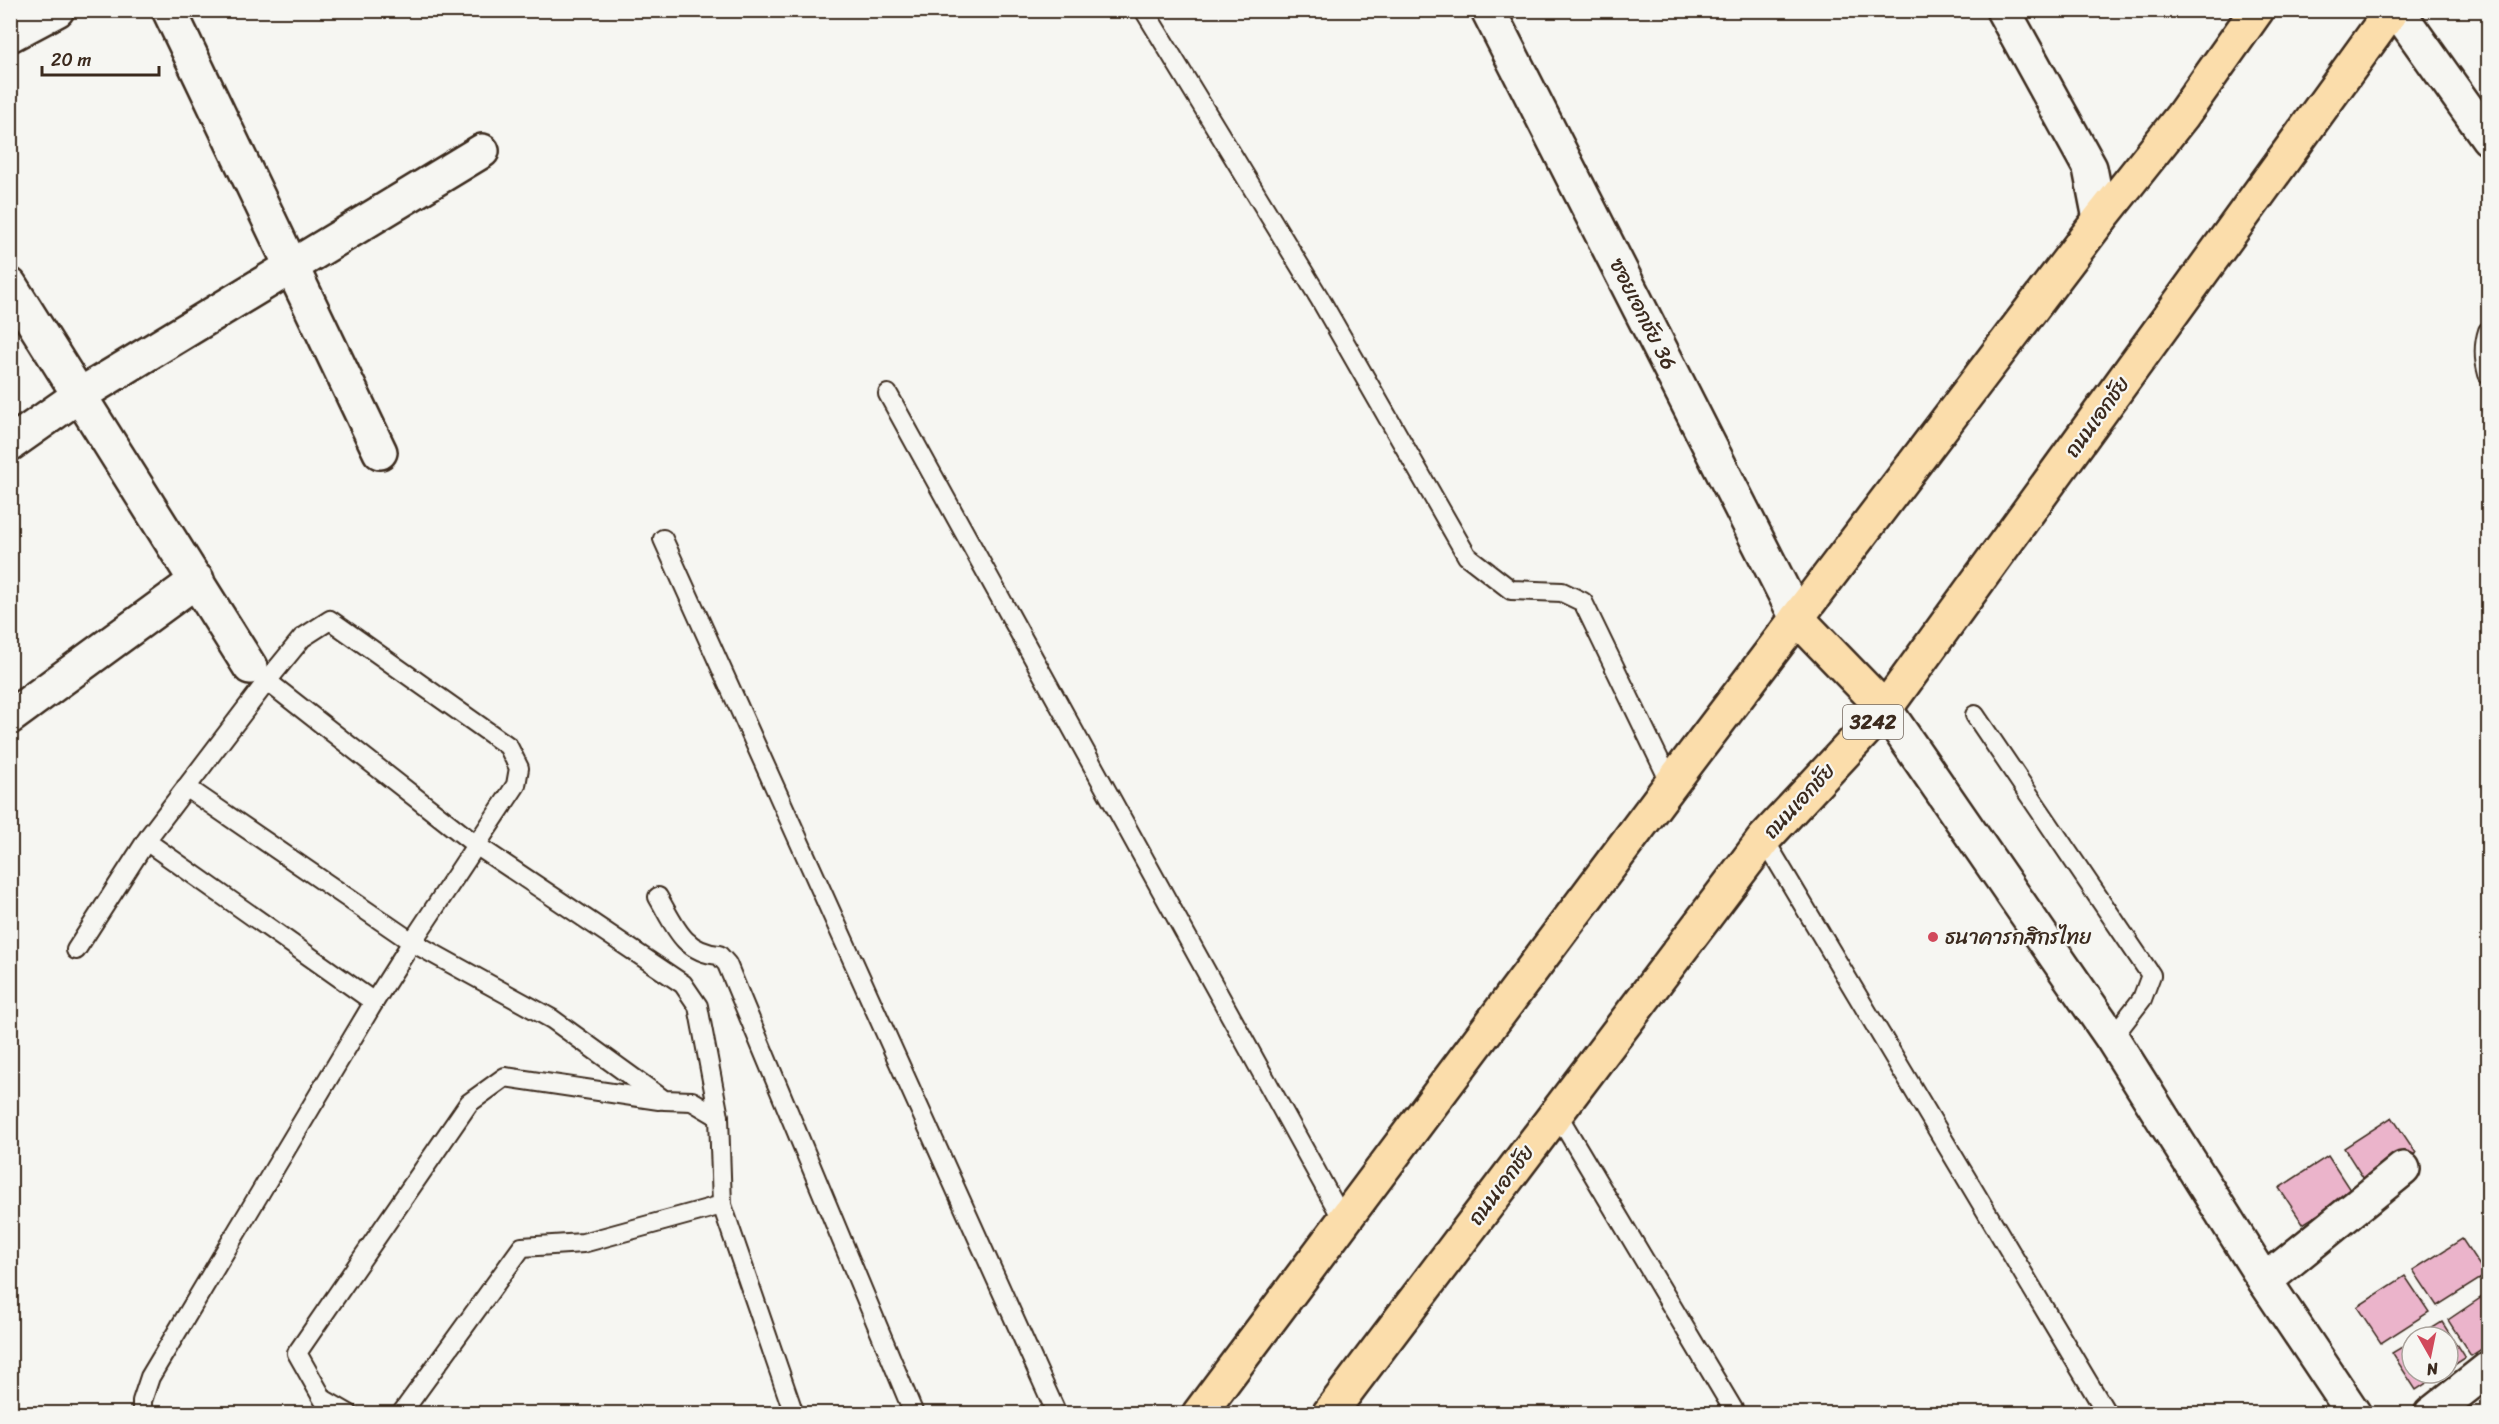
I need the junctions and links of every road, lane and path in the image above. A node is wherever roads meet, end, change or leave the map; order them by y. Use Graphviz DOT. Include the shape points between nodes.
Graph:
graph roads {
  1 [pos="57,10"];
  2 [pos="169,10"];
  3 [pos="1144,10"];
  4 [pos="1488,10"];
  5 [pos="2003,10"];
  6 [pos="2257,10"];
  7 [pos="2392,10"];
  8 [pos="2397,10"];
  9 [pos="10,35"];
  10 [pos="2488,138"];
  11 [pos="482,152"];
  12 [pos="2100,219"];
  13 [pos="291,267"];
  14 [pos="10,285"];
  15 [pos="2488,331"];
  16 [pos="2488,374"];
  17 [pos="888,393"];
  18 [pos="78,396"];
  19 [pos="10,444"];
  20 [pos="380,452"];
  21 [pos="663,539"];
  22 [pos="197,580"];
  23 [pos="1797,618"];
  24 [pos="259,674"];
  25 [pos="1885,709"];
  26 [pos="1975,715"];
  27 [pos="10,717"];
  28 [pos="1671,784"];
  29 [pos="186,788"];
  30 [pos="1764,839"];
  31 [pos="146,841"];
  32 [pos="476,845"];
  33 [pos="658,897"];
  34 [pos="412,942"];
  35 [pos="76,950"];
  36 [pos="374,1002"];
  37 [pos="2112,1038"];
  38 [pos="664,1100"];
  39 [pos="1556,1112"];
  40 [pos="719,1117"];
  41 [pos="2403,1169"];
  42 [pos="722,1205"];
  43 [pos="1343,1220"];
  44 [pos="2265,1281"];
  45 [pos="2488,1369"];
  46 [pos="1331,1412"];
  47 [pos="142,1413"];
  48 [pos="349,1413"];
  49 [pos="401,1413"];
  50 [pos="794,1413"];
  51 [pos="914,1413"];
  52 [pos="1057,1413"];
  53 [pos="1199,1413"];
  54 [pos="1736,1413"];
  55 [pos="2107,1413"];
  56 [pos="2354,1413"];
  57 [pos="2431,1413"];
  1 -- 9 [label="street"];
  2 -- 13 [label="street"];
  3 -- 28 [label="lane" via="1320,299 1467,556 1511,590 1562,592 1583,602"];
  4 -- 23 [label="street, ซอยเอกชัย 36"];
  5 -- 12 [label="street" via="2090,168"];
  6 -- 12 [label="main road" via="2182,116"];
  7 -- 25 [label="main road, ถนนเอกชัย / 3242"];
  8 -- 10 [label="street"];
  11 -- 13 [label="street"];
  12 -- 23 [label="main road"];
  13 -- 18 [label="street"];
  13 -- 20 [label="street"];
  14 -- 18 [label="street"];
  15 -- 16 [label="lane" via="2484,362"];
  17 -- 43 [label="lane"];
  18 -- 19 [label="street"];
  18 -- 22 [label="street"];
  21 -- 52 [label="lane"];
  22 -- 24 [label="street"];
  22 -- 27 [label="street"];
  23 -- 25 [label="main road"];
  23 -- 28 [label="main road"];
  24 -- 29 [label="lane"];
  24 -- 32 [label="lane"];
  24 -- 32 [label="lane" via="330,620 508,746 519,768 516,785"];
  25 -- 30 [label="main road, ถนนเอกชัย / 3242"];
  25 -- 37 [label="street"];
  26 -- 37 [label="lane" via="2151,975 2142,999"];
  28 -- 43 [label="main road"];
  29 -- 31 [label="lane"];
  29 -- 34 [label="lane"];
  30 -- 39 [label="main road, ถนนเอกชัย / 3242"];
  30 -- 55 [label="lane"];
  31 -- 35 [label="lane"];
  31 -- 36 [label="lane"];
  32 -- 34 [label="lane"];
  32 -- 40 [label="lane" via="683,984 698,1006"];
  33 -- 51 [label="lane" via="681,937 694,949 719,956 727,964"];
  34 -- 36 [label="lane"];
  34 -- 38 [label="lane" via="552,1019"];
  36 -- 47 [label="lane" via="150,1377"];
  37 -- 44 [label="street"];
  38 -- 40 [label="lane" via="692,1101"];
  38 -- 48 [label="lane" via="505,1077 469,1103 297,1353 323,1399"];
  39 -- 46 [label="main road, ถนนเอกชัย / 3242"];
  39 -- 54 [label="lane"];
  40 -- 42 [label="lane"];
  41 -- 44 [label="street"];
  42 -- 49 [label="lane" via="583,1243 522,1247"];
  42 -- 50 [label="lane"];
  43 -- 53 [label="main road"];
  44 -- 56 [label="street"];
  45 -- 57 [label="street"];
}
